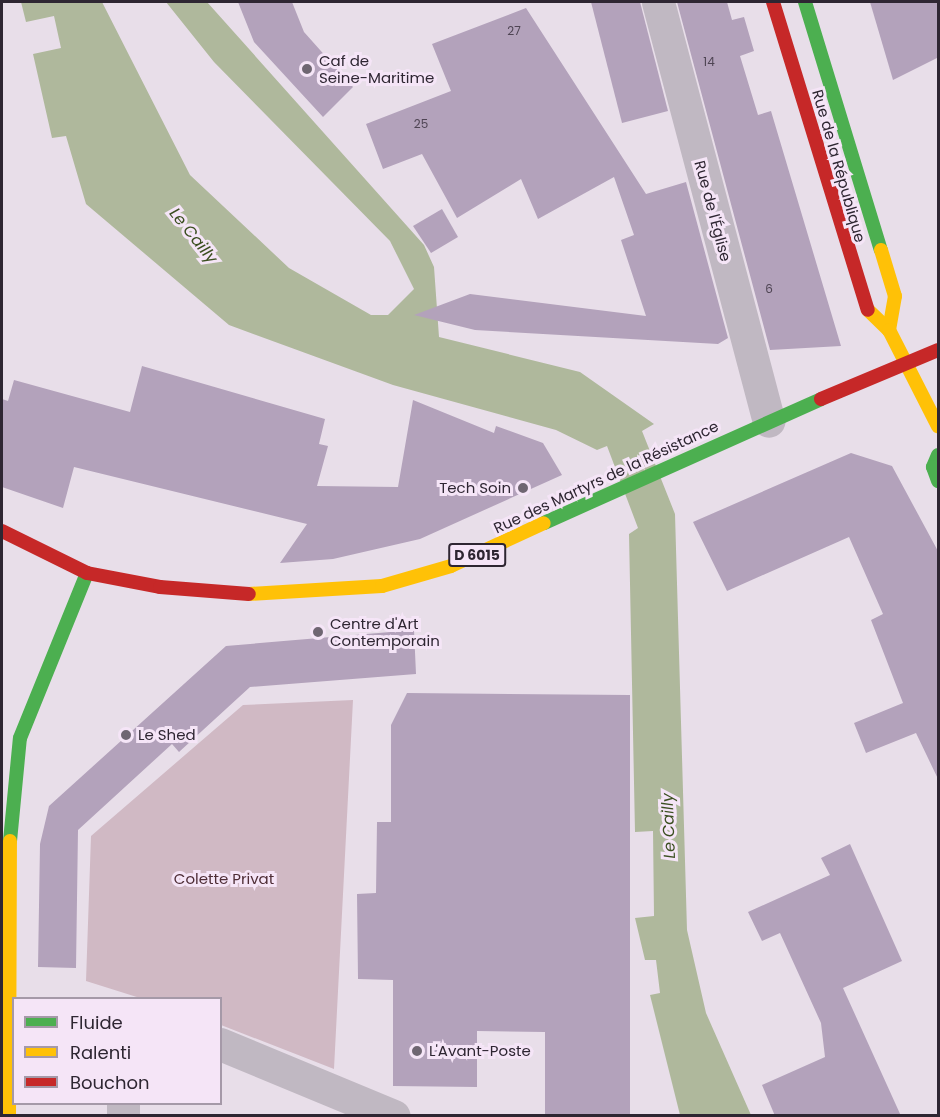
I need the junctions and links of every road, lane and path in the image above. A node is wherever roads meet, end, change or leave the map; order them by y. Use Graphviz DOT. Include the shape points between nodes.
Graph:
graph roads {
  1 [pos="658,2"];
  2 [pos="773,2"];
  3 [pos="805,2"];
  4 [pos="889,330"];
  5 [pos="939,350"];
  6 [pos="908,363"];
  7 [pos="769,421"];
  8 [pos="939,426"];
  9 [pos="939,455"];
  10 [pos="939,481"];
  11 [pos="2,531"];
  12 [pos="87,573"];
  13 [pos="8,991"];
  14 [pos="222,1045"];
  15 [pos="336,1104"];
  16 [pos="9,1116"];
  17 [pos="394,1116"];
  1 -- 7 [label="street, Rue de l'Église"];
  2 -- 4 [label="street, Rue de la République" via="862,305"];
  3 -- 4 [label="street, Rue de la République" via="895,296"];
  4 -- 6 [label="street, Rue de la République"];
  5 -- 6 [label="street, Rue des Martyrs de la Résistance / D 6015"];
  6 -- 7 [label="street, Rue des Martyrs de la Résistance / D 6015"];
  6 -- 8 [label="street, Rue de la République"];
  7 -- 12 [label="street, Rue des Martyrs de la Résistance / D 6015" via="451,566 382,586 265,595 160,586"];
  9 -- 10 [label="street" via="933,467"];
  11 -- 12 [label="street, Rue des Martyrs de la Résistance / D 6015"];
  12 -- 13 [label="street" via="20,738 10,808"];
  13 -- 16 [label="street"];
  14 -- 15 [label="street"];
  15 -- 17 [label="street"];
}
